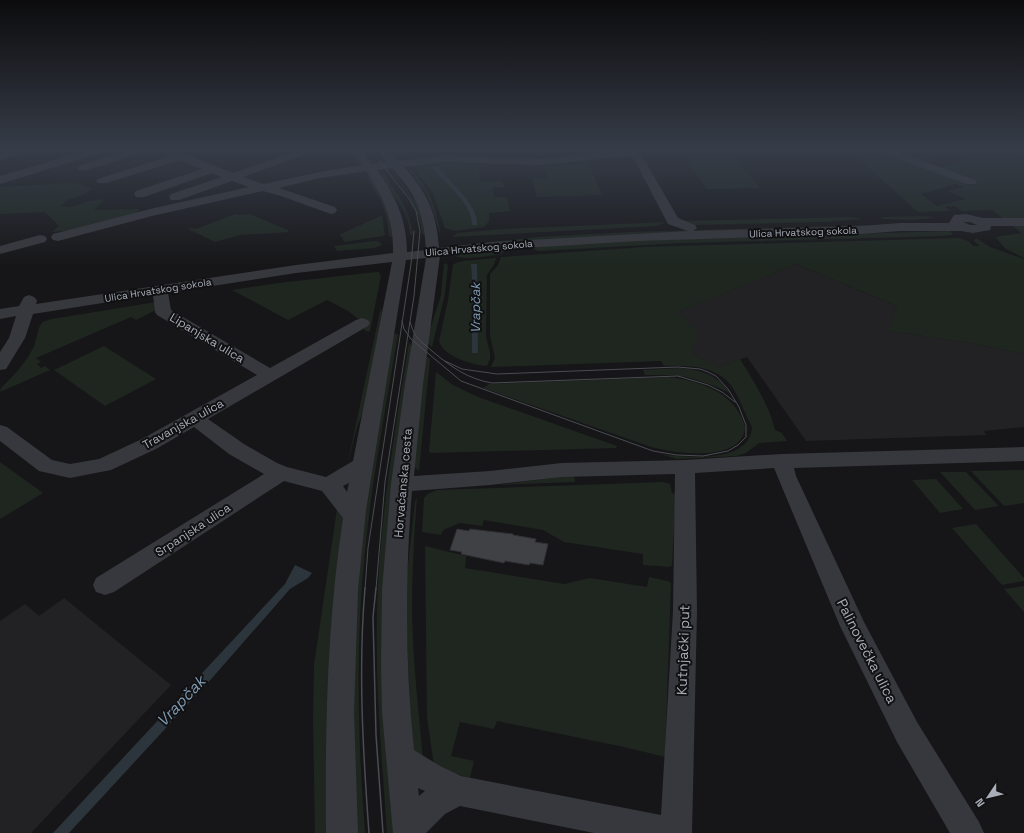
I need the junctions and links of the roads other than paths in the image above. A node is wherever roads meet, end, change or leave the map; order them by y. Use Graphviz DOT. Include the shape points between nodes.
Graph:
graph roads {
  1 [pos="155,189"];
  2 [pos="198,189"];
  3 [pos="261,189"];
  4 [pos="268,189"];
  5 [pos="384,189"];
  6 [pos="415,189"];
  7 [pos="652,189"];
  8 [pos="140,194"];
  9 [pos="172,199"];
  10 [pos="331,210"];
  11 [pos="1021,221"];
  12 [pos="959,223"];
  13 [pos="668,225"];
  14 [pos="58,237"];
  15 [pos="40,240"];
  16 [pos="433,248"];
  17 [pos="0,250"];
  18 [pos="400,252"];
  19 [pos="160,290"];
  20 [pos="0,305"];
  21 [pos="28,305"];
  22 [pos="0,314"];
  23 [pos="362,323"];
  24 [pos="0,365"];
  25 [pos="269,375"];
  26 [pos="195,418"];
  27 [pos="0,431"];
  28 [pos="1024,454"];
  29 [pos="782,461"];
  30 [pos="363,464"];
  31 [pos="685,467"];
  32 [pos="281,473"];
  33 [pos="402,484"];
  34 [pos="329,485"];
  35 [pos="354,517"];
  36 [pos="105,585"];
  37 [pos="400,758"];
  38 [pos="459,791"];
  39 [pos="409,831"];
  40 [pos="342,833"];
  41 [pos="675,833"];
  42 [pos="968,833"];
  1 -- 8 [label="street"];
  2 -- 9 [label="street"];
  3 -- 14 [label="street"];
  4 -- 10 [label="street"];
  5 -- 18 [label="street" via="397,215"];
  6 -- 16 [label="street, Horvaćanska cesta" via="430,224"];
  7 -- 13 [label="street"];
  11 -- 12 [label="street" via="982,222 985,227 980,229"];
  12 -- 13 [label="street, Ulica Hrvatskog sokola" via="690,228"];
  12 -- 16 [label="street, Ulica Hrvatskog sokola" via="861,230 638,237"];
  13 -- 16 [label="street, Ulica Hrvatskog sokola" via="530,236"];
  15 -- 17 [label="street"];
  16 -- 18 [label="street, Ulica Hrvatskog sokola"];
  16 -- 33 [label="street, Horvaćanska cesta"];
  18 -- 19 [label="street, Ulica Hrvatskog sokola"];
  18 -- 21 [label="street, Ulica Hrvatskog sokola" via="261,264"];
  18 -- 30 [label="street"];
  19 -- 21 [label="street, Ulica Hrvatskog sokola"];
  19 -- 25 [label="street, Lipanjska ulica" via="164,312 170,317"];
  20 -- 21 [label="street, Ulica Hrvatskog sokola"];
  21 -- 22 [label="street, Ulica Hrvatskog sokola"];
  21 -- 24 [label="street" via="17,338"];
  23 -- 25 [label="street, Travanjska ulica"];
  25 -- 26 [label="street, Travanjska ulica"];
  26 -- 27 [label="street, Travanjska ulica" via="104,465 79,470 46,466"];
  26 -- 32 [label="street" via="264,467"];
  28 -- 29 [label="street"];
  29 -- 31 [label="street"];
  29 -- 42 [label="street, Palinovečka ulica" via="786,476 853,626 907,732"];
  30 -- 34 [label="street"];
  30 -- 35 [label="street"];
  31 -- 33 [label="street" via="562,470"];
  31 -- 41 [label="street, Kutnjački put" via="685,611"];
  32 -- 34 [label="street"];
  32 -- 36 [label="street, Srpanjska ulica"];
  33 -- 37 [label="street, Horvaćanska cesta" via="396,552 394,640"];
  34 -- 35 [label="street"];
  35 -- 40 [label="street" via="349,550 342,651"];
  37 -- 38 [label="street, Kutnjački put" via="428,777"];
  37 -- 39 [label="street, Horvaćanska cesta"];
  38 -- 39 [label="street" via="434,804"];
  38 -- 41 [label="street, Kutnjački put"];
}
